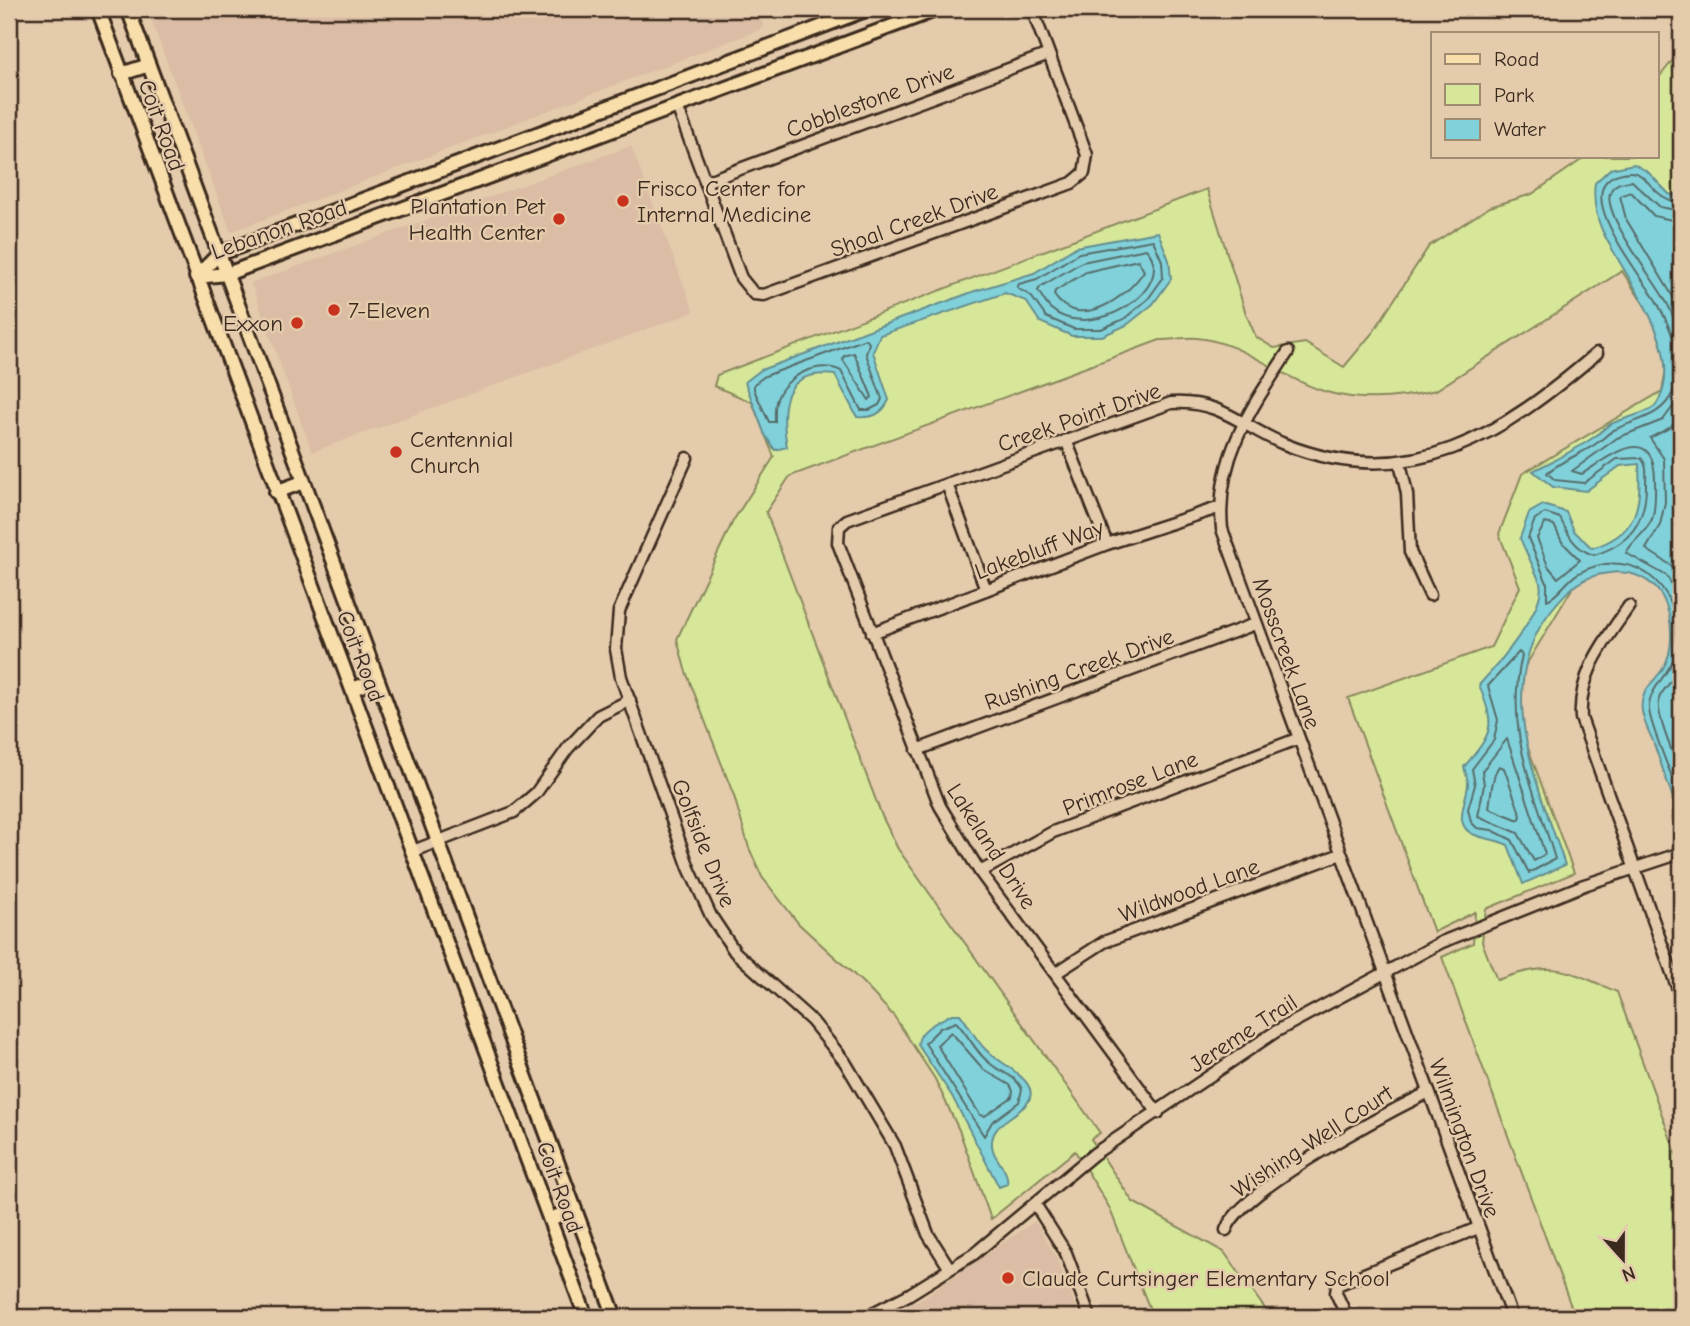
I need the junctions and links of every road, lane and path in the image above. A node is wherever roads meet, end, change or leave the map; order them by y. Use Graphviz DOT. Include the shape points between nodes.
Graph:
graph roads {
  1 [pos="98,9"];
  2 [pos="128,9"];
  3 [pos="868,9"];
  4 [pos="938,9"];
  5 [pos="1032,9"];
  6 [pos="1049,54"];
  7 [pos="149,65"];
  8 [pos="121,74"];
  9 [pos="674,82"];
  10 [pos="660,87"];
  11 [pos="677,106"];
  12 [pos="705,182"];
  13 [pos="398,185"];
  14 [pos="406,207"];
  15 [pos="219,254"];
  16 [pos="227,274"];
  17 [pos="196,277"];
  18 [pos="1288,352"];
  19 [pos="1597,353"];
  20 [pos="1243,421"];
  21 [pos="1066,440"];
  22 [pos="687,458"];
  23 [pos="1400,462"];
  24 [pos="303,482"];
  25 [pos="947,484"];
  26 [pos="276,492"];
  27 [pos="1221,508"];
  28 [pos="837,531"];
  29 [pos="1107,544"];
  30 [pos="986,590"];
  31 [pos="1430,595"];
  32 [pos="1629,606"];
  33 [pos="1255,624"];
  34 [pos="872,633"];
  35 [pos="378,680"];
  36 [pos="352,689"];
  37 [pos="630,701"];
  38 [pos="1297,739"];
  39 [pos="917,750"];
  40 [pos="438,842"];
  41 [pos="413,851"];
  42 [pos="1681,853"];
  43 [pos="1341,854"];
  44 [pos="1634,868"];
  45 [pos="980,872"];
  46 [pos="1384,970"];
  47 [pos="1056,973"];
  48 [pos="1681,998"];
  49 [pos="1427,1093"];
  50 [pos="1158,1113"];
  51 [pos="1035,1204"];
  52 [pos="575,1209"];
  53 [pos="550,1219"];
  54 [pos="1478,1228"];
  55 [pos="1226,1230"];
  56 [pos="950,1269"];
  57 [pos="586,1317"];
  58 [pos="615,1317"];
  59 [pos="865,1317"];
  60 [pos="1090,1317"];
  61 [pos="1347,1317"];
  62 [pos="1512,1317"];
  1 -- 8 [label="main road, Coit Road"];
  2 -- 7 [label="main road, Coit Road"];
  3 -- 9 [label="main road, Lebanon Road"];
  4 -- 11 [label="main road, Lebanon Road"];
  5 -- 6 [label="street"];
  6 -- 12 [label="street, Cobblestone Drive"];
  6 -- 12 [label="street, Shoal Creek Drive" via="1087,155 1084,173 1072,183 764,295 754,294 741,278"];
  7 -- 8 [label="main road"];
  7 -- 15 [label="main road, Coit Road"];
  8 -- 17 [label="main road, Coit Road"];
  9 -- 10 [label="main road, Lebanon Road"];
  9 -- 11 [label="main road"];
  10 -- 11 [label="main road"];
  10 -- 13 [label="main road, Lebanon Road"];
  11 -- 12 [label="street"];
  11 -- 14 [label="main road, Lebanon Road"];
  13 -- 14 [label="main road"];
  13 -- 15 [label="main road, Lebanon Road"];
  14 -- 16 [label="main road, Lebanon Road"];
  15 -- 16 [label="main road, Coit Road"];
  15 -- 17 [label="main road, Lebanon Road"];
  16 -- 17 [label="main road, Lebanon Road"];
  16 -- 24 [label="main road, Coit Road"];
  17 -- 26 [label="main road, Coit Road"];
  18 -- 20 [label="street, Mosscreek Lane"];
  19 -- 23 [label="street, Creek Point Drive" via="1529,408 1485,435 1438,455"];
  20 -- 21 [label="street, Creek Point Drive" via="1210,405 1171,403"];
  20 -- 23 [label="street, Creek Point Drive" via="1276,440 1320,455 1369,463"];
  20 -- 27 [label="street, Mosscreek Lane" via="1225,470"];
  21 -- 25 [label="street, Creek Point Drive"];
  21 -- 29 [label="street"];
  22 -- 37 [label="street, Golfside Drive" via="619,611 616,649"];
  23 -- 31 [label="street" via="1410,552"];
  24 -- 26 [label="main road"];
  24 -- 35 [label="main road, Coit Road"];
  25 -- 28 [label="street, Creek Point Drive" via="847,520"];
  25 -- 30 [label="street"];
  26 -- 36 [label="main road, Coit Road"];
  27 -- 29 [label="street, Lakebluff Way"];
  27 -- 33 [label="street, Mosscreek Lane" via="1222,529"];
  28 -- 34 [label="street, Lakeland Drive"];
  29 -- 30 [label="street, Lakebluff Way"];
  30 -- 34 [label="street, Lakebluff Way"];
  32 -- 44 [label="street" via="1594,658 1581,707 1584,731"];
  33 -- 38 [label="street, Mosscreek Lane"];
  33 -- 39 [label="street, Rushing Creek Drive"];
  34 -- 39 [label="street, Lakeland Drive"];
  35 -- 36 [label="main road"];
  35 -- 40 [label="main road, Coit Road"];
  36 -- 41 [label="main road, Coit Road"];
  37 -- 40 [label="street" via="598,716 536,793 514,812"];
  37 -- 56 [label="street, Golfside Drive" via="689,868 711,916 735,952 812,1021 845,1062 895,1146 928,1234"];
  38 -- 43 [label="street, Mosscreek Lane"];
  38 -- 45 [label="street, Primrose Lane" via="1053,832"];
  39 -- 45 [label="street, Lakeland Drive" via="940,806"];
  40 -- 41 [label="street"];
  40 -- 52 [label="main road, Coit Road"];
  41 -- 53 [label="main road, Coit Road"];
  42 -- 44 [label="street, Jereme Trail"];
  43 -- 46 [label="street, Mosscreek Lane"];
  43 -- 47 [label="street, Wildwood Lane" via="1104,942"];
  44 -- 46 [label="street, Jereme Trail" via="1490,922"];
  44 -- 48 [label="street"];
  45 -- 47 [label="street, Lakeland Drive"];
  46 -- 49 [label="street, Wilmington Drive"];
  46 -- 50 [label="street, Jereme Trail" via="1275,1032"];
  47 -- 50 [label="street, Lakeland Drive"];
  49 -- 54 [label="street, Wilmington Drive"];
  49 -- 55 [label="street, Wishing Well Court" via="1343,1139 1249,1201 1230,1219"];
  50 -- 51 [label="street, Jereme Trail" via="1094,1154"];
  51 -- 56 [label="street, Jereme Trail"];
  51 -- 60 [label="street" via="1066,1253"];
  52 -- 53 [label="main road"];
  52 -- 58 [label="main road, Coit Road"];
  53 -- 57 [label="main road, Coit Road"];
  54 -- 61 [label="street" via="1348,1279 1336,1288"];
  54 -- 62 [label="street, Wilmington Drive"];
  56 -- 59 [label="street, Jereme Trail"];
}
